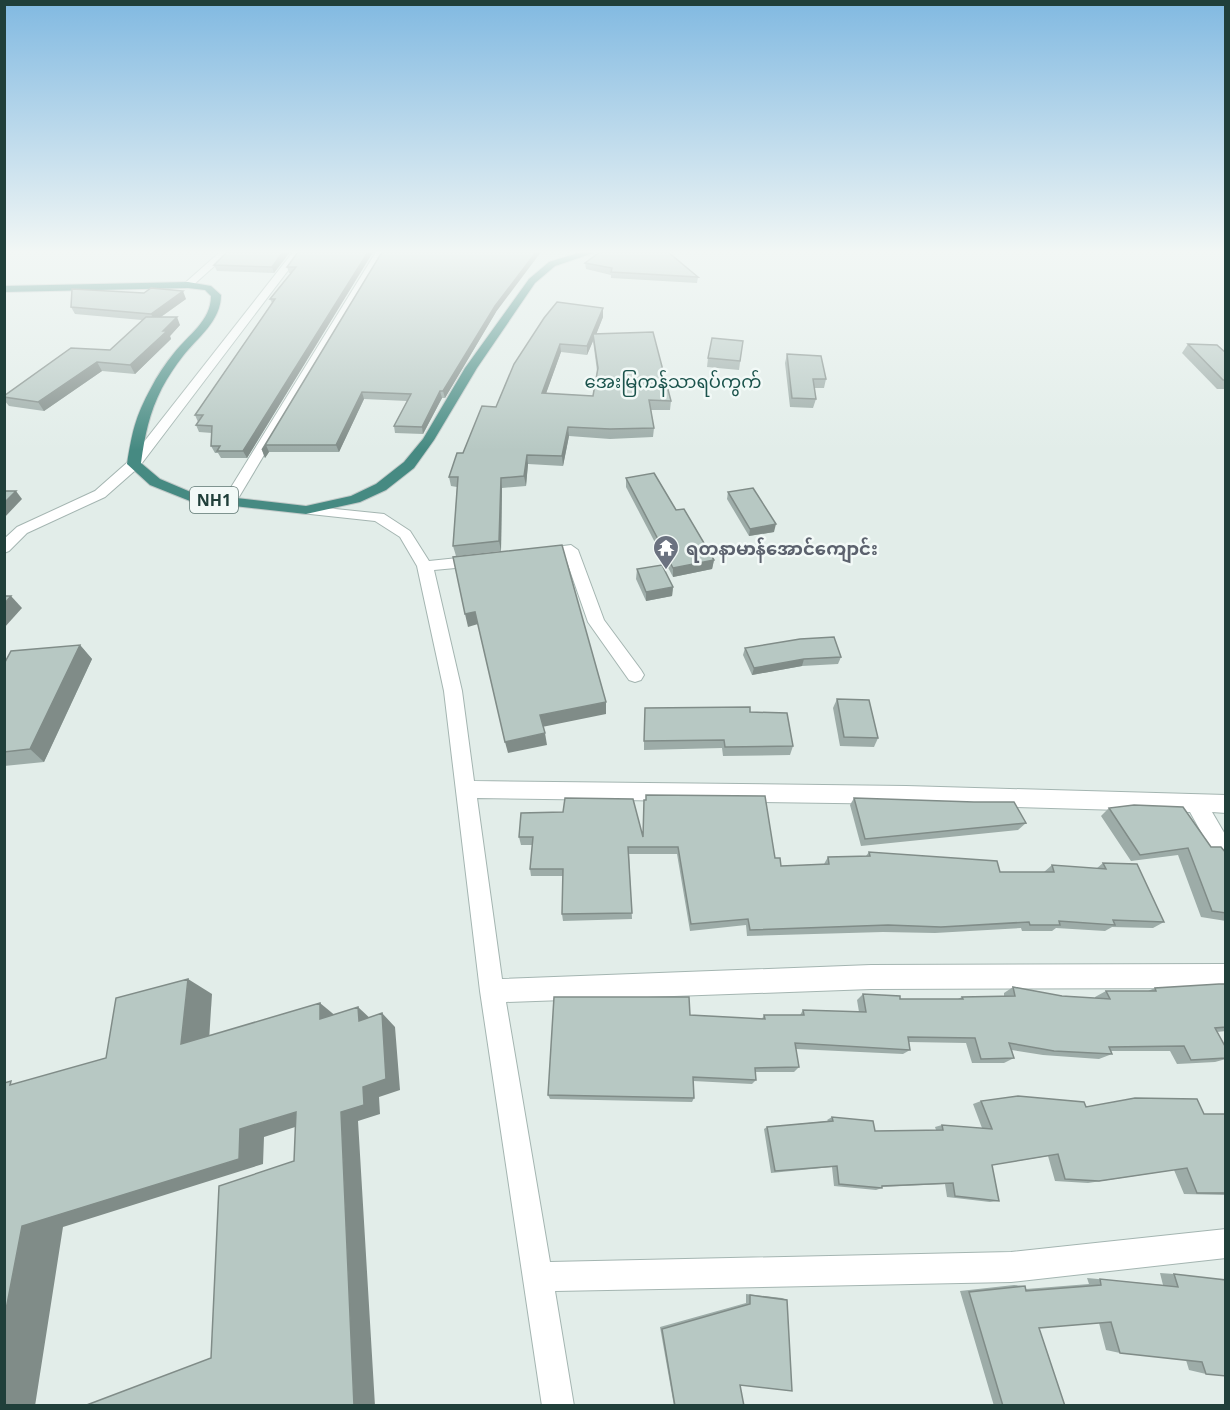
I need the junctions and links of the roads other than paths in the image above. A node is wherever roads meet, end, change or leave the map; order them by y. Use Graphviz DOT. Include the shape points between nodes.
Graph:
graph roads {
  1 [pos="211,318"];
  2 [pos="247,318"];
  3 [pos="341,318"];
  4 [pos="506,318"];
  5 [pos="134,464"];
  6 [pos="229,502"];
  7 [pos="306,510"];
  8 [pos="4,549"];
  9 [pos="520,556"];
  10 [pos="496,558"];
  11 [pos="425,566"];
  12 [pos="635,675"];
  13 [pos="467,789"];
  14 [pos="1196,804"];
  15 [pos="1226,804"];
  16 [pos="1226,857"];
  17 [pos="1226,976"];
  18 [pos="492,991"];
  19 [pos="1226,1243"];
  20 [pos="538,1277"];
  21 [pos="558,1406"];
  1 -- 5 [label="highway" via="177,356 157,387 140,423"];
  2 -- 5 [label="street"];
  3 -- 6 [label="street"];
  4 -- 7 [label="highway, NH1" via="409,465 381,487 355,499"];
  5 -- 6 [label="highway, NH1" via="155,482 190,497"];
  5 -- 8 [label="street" via="100,494 22,530"];
  6 -- 7 [label="highway, NH1"];
  7 -- 11 [label="street" via="379,517 405,534"];
  9 -- 12 [label="street" via="571,550 596,622"];
  10 -- 11 [label="street"];
  11 -- 13 [label="street" via="453,691"];
  13 -- 14 [label="street" via="906,795"];
  13 -- 18 [label="street"];
  14 -- 15 [label="street"];
  14 -- 16 [label="street"];
  17 -- 18 [label="street" via="871,977"];
  18 -- 20 [label="street"];
  19 -- 20 [label="street" via="1011,1266"];
  20 -- 21 [label="street"];
}
